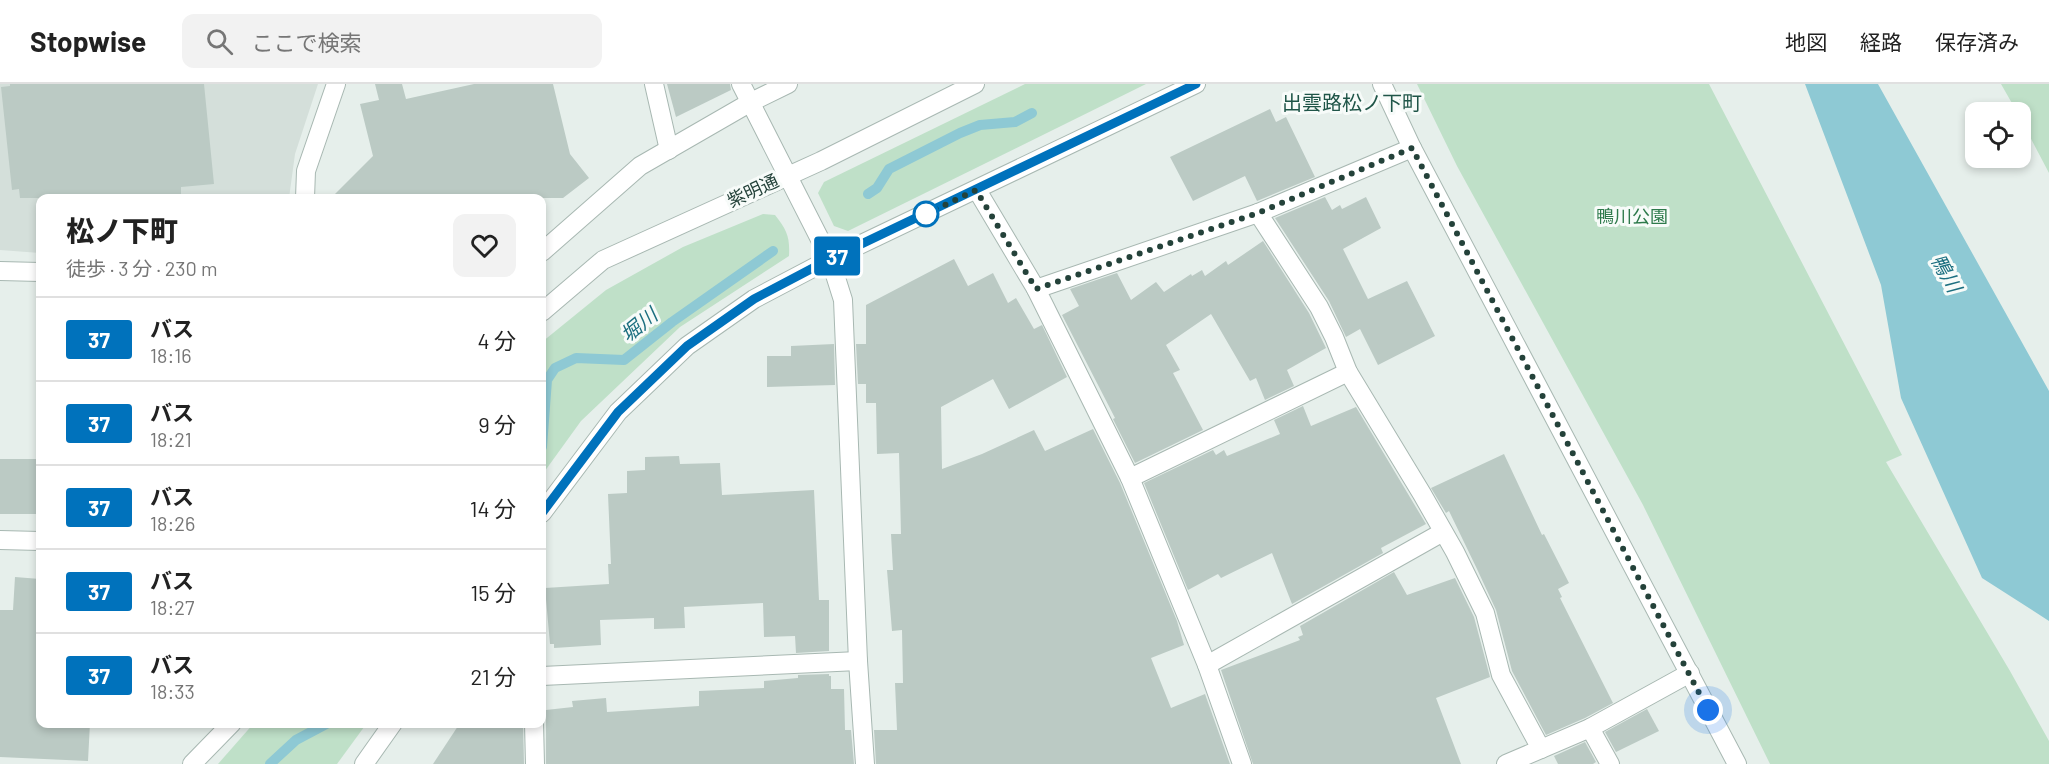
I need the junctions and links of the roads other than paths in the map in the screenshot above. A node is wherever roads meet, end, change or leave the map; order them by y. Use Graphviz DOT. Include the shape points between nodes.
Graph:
graph roads {
  1 [pos="336,84"];
  2 [pos="654,84"];
  3 [pos="741,84"];
  4 [pos="788,84"];
  5 [pos="975,84"];
  6 [pos="1196,84"];
  7 [pos="1383,84"];
  8 [pos="751,102"];
  9 [pos="1412,148"];
  10 [pos="669,150"];
  11 [pos="786,176"];
  12 [pos="976,190"];
  13 [pos="305,194"];
  14 [pos="1258,213"];
  15 [pos="546,248"];
  16 [pos="830,259"];
  17 [pos="0,271"];
  18 [pos="36,272"];
  19 [pos="1036,289"];
  20 [pos="546,309"];
  21 [pos="1348,372"];
  22 [pos="1130,478"];
  23 [pos="546,508"];
  24 [pos="1443,532"];
  25 [pos="0,540"];
  26 [pos="36,541"];
  27 [pos="858,662"];
  28 [pos="1207,665"];
  29 [pos="1690,674"];
  30 [pos="546,676"];
  31 [pos="227,728"];
  32 [pos="389,728"];
  33 [pos="534,728"];
  34 [pos="1590,728"];
  35 [pos="1541,749"];
  36 [pos="192,764"];
  37 [pos="364,764"];
  38 [pos="535,764"];
  39 [pos="865,764"];
  40 [pos="1242,764"];
  41 [pos="1506,764"];
  42 [pos="1610,764"];
  43 [pos="1737,764"];
  1 -- 13 [label="street" via="306,171"];
  2 -- 10 [label="street"];
  3 -- 8 [label="street"];
  4 -- 8 [label="street"];
  5 -- 11 [label="street, 紫明通"];
  6 -- 12 [label="street"];
  7 -- 9 [label="street"];
  8 -- 10 [label="street"];
  8 -- 11 [label="street"];
  9 -- 14 [label="street"];
  9 -- 29 [label="street"];
  10 -- 15 [label="street" via="640,166"];
  11 -- 16 [label="street"];
  11 -- 20 [label="street, 紫明通" via="603,260"];
  12 -- 16 [label="street"];
  12 -- 19 [label="street"];
  14 -- 19 [label="street"];
  14 -- 21 [label="street" via="1319,307"];
  16 -- 23 [label="street" via="754,299 687,346 618,412"];
  16 -- 27 [label="street" via="843,300"];
  17 -- 18 [label="street"];
  19 -- 22 [label="street"];
  21 -- 22 [label="street"];
  21 -- 24 [label="street"];
  22 -- 28 [label="street"];
  24 -- 28 [label="street"];
  24 -- 35 [label="street" via="1485,613 1501,675"];
  25 -- 26 [label="street"];
  27 -- 30 [label="street"];
  27 -- 39 [label="street"];
  28 -- 40 [label="street"];
  29 -- 34 [label="street"];
  29 -- 43 [label="street"];
  31 -- 36 [label="street"];
  32 -- 37 [label="street"];
  33 -- 38 [label="street"];
  34 -- 35 [label="street"];
  34 -- 42 [label="street"];
  35 -- 41 [label="street"];
}
